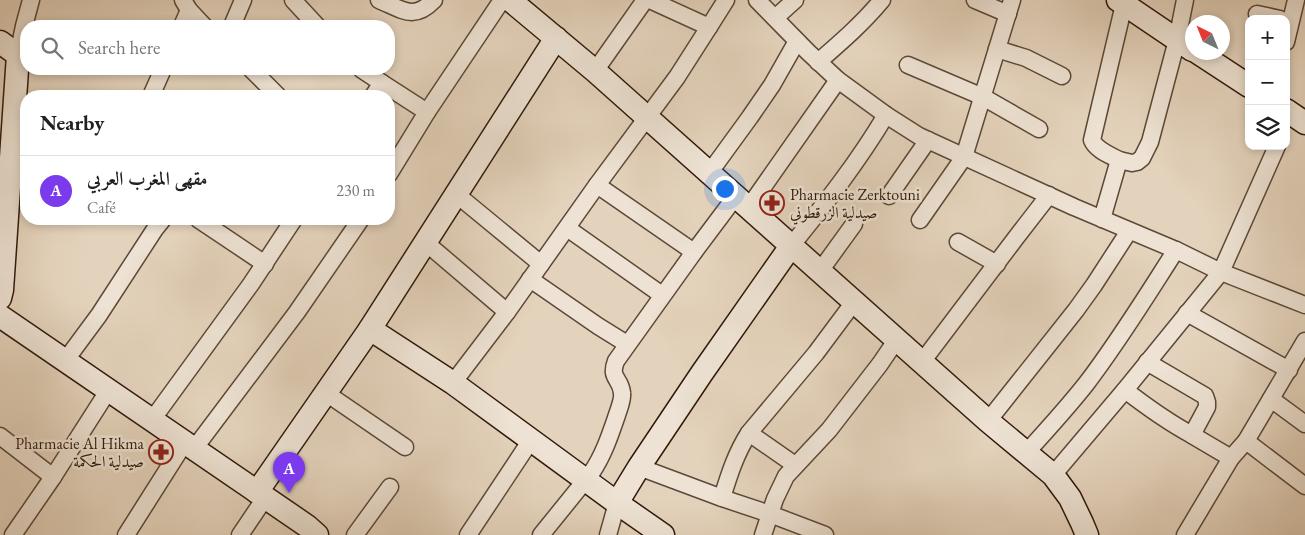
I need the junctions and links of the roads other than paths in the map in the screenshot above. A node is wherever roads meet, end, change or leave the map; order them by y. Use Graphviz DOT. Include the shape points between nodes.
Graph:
graph roads {
  1 [pos="31,0"];
  2 [pos="243,0"];
  3 [pos="293,0"];
  4 [pos="379,0"];
  5 [pos="434,0"];
  6 [pos="502,0"];
  7 [pos="510,0"];
  8 [pos="645,0"];
  9 [pos="650,0"];
  10 [pos="726,0"];
  11 [pos="757,0"];
  12 [pos="796,0"];
  13 [pos="882,0"];
  14 [pos="975,0"];
  15 [pos="1185,0"];
  16 [pos="1296,0"];
  17 [pos="1122,1"];
  18 [pos="186,5"];
  19 [pos="1010,7"];
  20 [pos="1257,14"];
  21 [pos="1185,15"];
  22 [pos="1262,15"];
  23 [pos="775,18"];
  24 [pos="26,20"];
  25 [pos="183,20"];
  26 [pos="199,20"];
  27 [pos="235,20"];
  28 [pos="312,20"];
  29 [pos="1290,21"];
  30 [pos="709,27"];
  31 [pos="556,38"];
  32 [pos="797,41"];
  33 [pos="0,42"];
  34 [pos="20,45"];
  35 [pos="1185,45"];
  36 [pos="997,49"];
  37 [pos="18,55"];
  38 [pos="1209,60"];
  39 [pos="818,62"];
  40 [pos="908,64"];
  41 [pos="595,71"];
  42 [pos="160,75"];
  43 [pos="257,75"];
  44 [pos="366,75"];
  45 [pos="1062,76"];
  46 [pos="838,80"];
  47 [pos="1245,83"];
  48 [pos="154,90"];
  49 [pos="272,90"];
  50 [pos="377,90"];
  51 [pos="983,97"];
  52 [pos="395,98"];
  53 [pos="427,112"];
  54 [pos="886,115"];
  55 [pos="648,117"];
  56 [pos="1039,129"];
  57 [pos="928,140"];
  58 [pos="1275,150"];
  59 [pos="964,156"];
  60 [pos="1119,160"];
  61 [pos="395,164"];
  62 [pos="710,172"];
  63 [pos="597,185"];
  64 [pos="456,194"];
  65 [pos="1049,195"];
  66 [pos="889,196"];
  67 [pos="743,202"];
  68 [pos="1102,219"];
  69 [pos="920,220"];
  70 [pos="854,224"];
  71 [pos="158,225"];
  72 [pos="207,225"];
  73 [pos="290,225"];
  74 [pos="357,225"];
  75 [pos="567,228"];
  76 [pos="1129,230"];
  77 [pos="425,242"];
  78 [pos="958,242"];
  79 [pos="791,246"];
  80 [pos="1176,250"];
  81 [pos="694,252"];
  82 [pos="264,264"];
  83 [pos="541,264"];
  84 [pos="997,264"];
  85 [pos="820,271"];
  86 [pos="1221,272"];
  87 [pos="530,280"];
  88 [pos="662,296"];
  89 [pos="0,298"];
  90 [pos="854,302"];
  91 [pos="1305,305"];
  92 [pos="507,312"];
  93 [pos="1187,313"];
  94 [pos="0,316"];
  95 [pos="370,329"];
  96 [pos="897,339"];
  97 [pos="1305,341"];
  98 [pos="628,344"];
  99 [pos="66,361"];
  100 [pos="922,362"];
  101 [pos="1147,362"];
  102 [pos="1289,370"];
  103 [pos="453,384"];
  104 [pos="1125,390"];
  105 [pos="108,391"];
  106 [pos="326,393"];
  107 [pos="1271,399"];
  108 [pos="152,420"];
  109 [pos="988,421"];
  110 [pos="1305,424"];
  111 [pos="749,433"];
  112 [pos="1192,435"];
  113 [pos="0,436"];
  114 [pos="531,440"];
  115 [pos="1246,441"];
  116 [pos="190,446"];
  117 [pos="405,447"];
  118 [pos="1026,453"];
  119 [pos="1231,458"];
  120 [pos="795,465"];
  121 [pos="639,467"];
  122 [pos="1053,475"];
  123 [pos="53,477"];
  124 [pos="585,480"];
  125 [pos="1305,486"];
  126 [pos="390,488"];
  127 [pos="261,495"];
  128 [pos="722,498"];
  129 [pos="617,503"];
  130 [pos="770,514"];
  131 [pos="13,535"];
  132 [pos="126,535"];
  133 [pos="240,535"];
  134 [pos="317,535"];
  135 [pos="355,535"];
  136 [pos="468,535"];
  137 [pos="541,535"];
  138 [pos="608,535"];
  139 [pos="663,535"];
  140 [pos="763,535"];
  141 [pos="825,535"];
  142 [pos="1087,535"];
  143 [pos="1185,535"];
  1 -- 24 [label="street"];
  2 -- 27 [label="street"];
  3 -- 28 [label="street"];
  4 -- 5 [label="street" via="413,13 421,11"];
  6 -- 53 [label="street"];
  7 -- 31 [label="street"];
  8 -- 41 [label="street"];
  9 -- 30 [label="street"];
  10 -- 30 [label="street"];
  11 -- 23 [label="street"];
  12 -- 23 [label="street"];
  13 -- 39 [label="street"];
  14 -- 19 [label="street"];
  15 -- 21 [label="street"];
  16 -- 29 [label="street"];
  17 -- 35 [label="street"];
  17 -- 60 [label="street" via="1092,140 1097,147"];
  18 -- 25 [label="street"];
  18 -- 26 [label="street"];
  19 -- 36 [label="street"];
  20 -- 22 [label="street"];
  23 -- 32 [label="street"];
  30 -- 55 [label="street"];
  31 -- 41 [label="street"];
  31 -- 64 [label="street"];
  32 -- 39 [label="street"];
  32 -- 62 [label="street" via="772,85"];
  33 -- 37 [label="street"];
  34 -- 37 [label="street"];
  35 -- 60 [label="street" via="1145,153 1137,162"];
  36 -- 45 [label="street" via="1026,58"];
  36 -- 51 [label="street"];
  37 -- 89 [label="street"];
  38 -- 47 [label="street"];
  39 -- 46 [label="street"];
  40 -- 51 [label="street"];
  41 -- 55 [label="street"];
  42 -- 48 [label="street"];
  43 -- 49 [label="street"];
  44 -- 50 [label="street"];
  46 -- 54 [label="street"];
  46 -- 67 [label="street"];
  51 -- 56 [label="street"];
  51 -- 59 [label="street"];
  52 -- 53 [label="street"];
  53 -- 61 [label="street"];
  54 -- 57 [label="street"];
  54 -- 79 [label="street" via="868,146"];
  55 -- 62 [label="street"];
  55 -- 63 [label="street"];
  57 -- 59 [label="street"];
  57 -- 66 [label="street"];
  58 -- 86 [label="street"];
  59 -- 65 [label="street"];
  59 -- 69 [label="street"];
  60 -- 68 [label="street"];
  62 -- 67 [label="street"];
  63 -- 75 [label="street"];
  63 -- 81 [label="street"];
  64 -- 77 [label="street"];
  64 -- 83 [label="street"];
  65 -- 68 [label="street"];
  65 -- 84 [label="street"];
  67 -- 79 [label="street"];
  67 -- 81 [label="street"];
  68 -- 76 [label="street"];
  70 -- 85 [label="street"];
  71 -- 99 [label="street"];
  72 -- 82 [label="street"];
  73 -- 82 [label="street"];
  74 -- 116 [label="street" via="297,312"];
  75 -- 83 [label="street"];
  75 -- 88 [label="street"];
  76 -- 80 [label="street"];
  76 -- 109 [label="street" via="1076,310"];
  77 -- 92 [label="street"];
  77 -- 95 [label="street"];
  78 -- 84 [label="street"];
  79 -- 85 [label="street"];
  79 -- 121 [label="street"];
  80 -- 86 [label="street"];
  80 -- 118 [label="street" via="1114,346 1064,412"];
  81 -- 88 [label="street"];
  82 -- 108 [label="street"];
  83 -- 87 [label="street"];
  84 -- 100 [label="street"];
  85 -- 90 [label="street"];
  86 -- 91 [label="street"];
  86 -- 93 [label="street"];
  87 -- 92 [label="street"];
  87 -- 98 [label="street"];
  88 -- 98 [label="street"];
  90 -- 96 [label="street"];
  90 -- 111 [label="street"];
  92 -- 103 [label="street"];
  93 -- 101 [label="street"];
  93 -- 102 [label="street"];
  94 -- 99 [label="street"];
  95 -- 103 [label="street"];
  95 -- 106 [label="street"];
  96 -- 100 [label="street"];
  96 -- 120 [label="street" via="829,430"];
  97 -- 102 [label="street"];
  98 -- 124 [label="street" via="613,368 622,390 622,401 599,462"];
  99 -- 105 [label="street"];
  100 -- 109 [label="street"];
  101 -- 104 [label="street"];
  101 -- 112 [label="street" via="1204,396 1207,407"];
  102 -- 107 [label="street"];
  103 -- 114 [label="street"];
  104 -- 112 [label="street"];
  104 -- 122 [label="street"];
  105 -- 108 [label="street"];
  105 -- 123 [label="street"];
  106 -- 117 [label="street"];
  106 -- 127 [label="street"];
  107 -- 110 [label="street"];
  107 -- 115 [label="street"];
  108 -- 116 [label="street"];
  109 -- 118 [label="street"];
  111 -- 120 [label="street"];
  111 -- 128 [label="street" via="734,461"];
  112 -- 119 [label="street"];
  113 -- 123 [label="street"];
  114 -- 124 [label="street"];
  114 -- 136 [label="street"];
  115 -- 119 [label="street"];
  115 -- 125 [label="street"];
  116 -- 127 [label="street"];
  116 -- 132 [label="street"];
  118 -- 122 [label="street"];
  119 -- 143 [label="street"];
  120 -- 130 [label="street" via="780,486"];
  121 -- 128 [label="street"];
  121 -- 129 [label="street"];
  122 -- 142 [label="street" via="1070,498"];
  123 -- 131 [label="street"];
  124 -- 129 [label="street"];
  124 -- 137 [label="street"];
  126 -- 135 [label="street"];
  127 -- 133 [label="street"];
  127 -- 134 [label="street"];
  128 -- 130 [label="street"];
  129 -- 138 [label="street"];
  129 -- 139 [label="street"];
  130 -- 140 [label="street"];
  130 -- 141 [label="street"];
}
